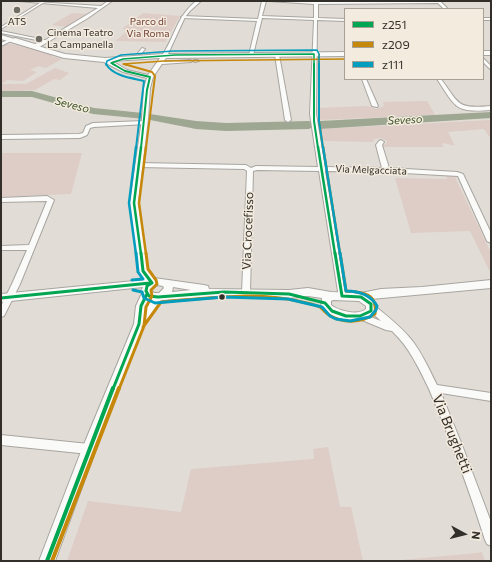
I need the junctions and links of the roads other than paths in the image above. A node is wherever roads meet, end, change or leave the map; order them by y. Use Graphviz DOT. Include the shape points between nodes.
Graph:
graph roads {
  1 [pos="21,1"];
  2 [pos="110,1"];
  3 [pos="199,1"];
  4 [pos="264,1"];
  5 [pos="271,1"];
  6 [pos="439,1"];
  7 [pos="43,2"];
  8 [pos="316,2"];
  9 [pos="350,2"];
  10 [pos="386,2"];
  11 [pos="102,7"];
  12 [pos="183,17"];
  13 [pos="260,18"];
  14 [pos="316,19"];
  15 [pos="344,20"];
  16 [pos="1,28"];
  17 [pos="1,32"];
  18 [pos="1,36"];
  19 [pos="11,40"];
  20 [pos="1,45"];
  21 [pos="36,48"];
  22 [pos="143,49"];
  23 [pos="140,53"];
  24 [pos="314,54"];
  25 [pos="344,54"];
  26 [pos="251,55"];
  27 [pos="277,55"];
  28 [pos="164,56"];
  29 [pos="120,59"];
  30 [pos="105,60"];
  31 [pos="484,60"];
  32 [pos="190,61"];
  33 [pos="162,63"];
  34 [pos="111,64"];
  35 [pos="491,69"];
  36 [pos="150,77"];
  37 [pos="364,80"];
  38 [pos="440,80"];
  39 [pos="375,106"];
  40 [pos="491,108"];
  41 [pos="145,119"];
  42 [pos="288,120"];
  43 [pos="1,137"];
  44 [pos="381,142"];
  45 [pos="138,166"];
  46 [pos="322,169"];
  47 [pos="250,170"];
  48 [pos="386,170"];
  49 [pos="1,200"];
  50 [pos="488,227"];
  51 [pos="491,241"];
  52 [pos="31,247"];
  53 [pos="1,248"];
  54 [pos="167,284"];
  55 [pos="491,284"];
  56 [pos="149,287"];
  57 [pos="224,292"];
  58 [pos="246,292"];
  59 [pos="395,293"];
  60 [pos="342,296"];
  61 [pos="4,297"];
  62 [pos="160,297"];
  63 [pos="361,297"];
  64 [pos="328,300"];
  65 [pos="371,306"];
  66 [pos="1,314"];
  67 [pos="360,316"];
  68 [pos="139,324"];
  69 [pos="400,334"];
  70 [pos="433,388"];
  71 [pos="491,397"];
  72 [pos="1,440"];
  73 [pos="89,449"];
  74 [pos="491,540"];
  75 [pos="47,561"];
  1 -- 7 [label="street"];
  2 -- 11 [label="street"];
  3 -- 12 [label="street"];
  4 -- 13 [label="street"];
  5 -- 8 [label="street"];
  6 -- 10 [label="street"];
  7 -- 11 [label="street"];
  7 -- 16 [label="street"];
  8 -- 9 [label="street"];
  8 -- 14 [label="street"];
  9 -- 10 [label="street"];
  11 -- 21 [label="street"];
  12 -- 13 [label="street"];
  12 -- 28 [label="street"];
  13 -- 14 [label="street"];
  13 -- 26 [label="street"];
  14 -- 15 [label="street"];
  14 -- 24 [label="street"];
  17 -- 18 [label="street" via="45,41 35,45"];
  18 -- 19 [label="street"];
  19 -- 20 [label="street"];
  19 -- 21 [label="street"];
  21 -- 30 [label="street" via="72,57"];
  22 -- 23 [label="street"];
  24 -- 25 [label="street"];
  24 -- 27 [label="street"];
  24 -- 46 [label="street" via="314,121"];
  26 -- 27 [label="street"];
  26 -- 28 [label="street"];
  27 -- 42 [label="street"];
  28 -- 29 [label="street"];
  28 -- 36 [label="street"];
  29 -- 30 [label="street"];
  29 -- 34 [label="street"];
  30 -- 34 [label="street"];
  31 -- 35 [label="street"];
  32 -- 33 [label="street"];
  34 -- 36 [label="street" via="119,69"];
  36 -- 41 [label="street"];
  37 -- 39 [label="street"];
  38 -- 40 [label="street" via="460,107 470,110"];
  41 -- 43 [label="street" via="93,125 80,136"];
  41 -- 45 [label="street"];
  44 -- 48 [label="street" via="379,145"];
  45 -- 47 [label="street, Via Melgacciata"];
  45 -- 56 [label="street" via="134,203 143,271"];
  46 -- 47 [label="street, Via Melgacciata"];
  46 -- 48 [label="street, Via Melgacciata"];
  46 -- 60 [label="street"];
  47 -- 58 [label="street, Via Crocefisso"];
  48 -- 50 [label="street, Via Melgacciata" via="453,172 461,175"];
  49 -- 52 [label="street" via="51,200"];
  50 -- 51 [label="street, Via Melgacciata"];
  52 -- 53 [label="street"];
  52 -- 61 [label="street" via="16,284"];
  54 -- 56 [label="street" via="160,281"];
  54 -- 57 [label="street"];
  54 -- 62 [label="street" via="168,292"];
  55 -- 59 [label="street"];
  56 -- 61 [label="street" via="135,285"];
  56 -- 62 [label="street" via="152,297"];
  56 -- 68 [label="street" via="141,306"];
  57 -- 58 [label="street"];
  57 -- 62 [label="street"];
  58 -- 64 [label="street" via="289,294"];
  59 -- 63 [label="street"];
  59 -- 65 [label="street"];
  60 -- 63 [label="street"];
  60 -- 64 [label="street"];
  61 -- 66 [label="street"];
  62 -- 68 [label="street"];
  63 -- 65 [label="street"];
  64 -- 67 [label="street" via="326,308 330,311"];
  65 -- 67 [label="street" via="368,314"];
  65 -- 69 [label="street, Via Brughetti"];
  67 -- 69 [label="street, Via Brughetti" via="379,322"];
  68 -- 73 [label="street"];
  69 -- 70 [label="street, Via Brughetti" via="411,346"];
  70 -- 71 [label="street"];
  70 -- 74 [label="street, Via Brughetti" via="473,483"];
  72 -- 73 [label="street"];
  73 -- 75 [label="street"];
}
